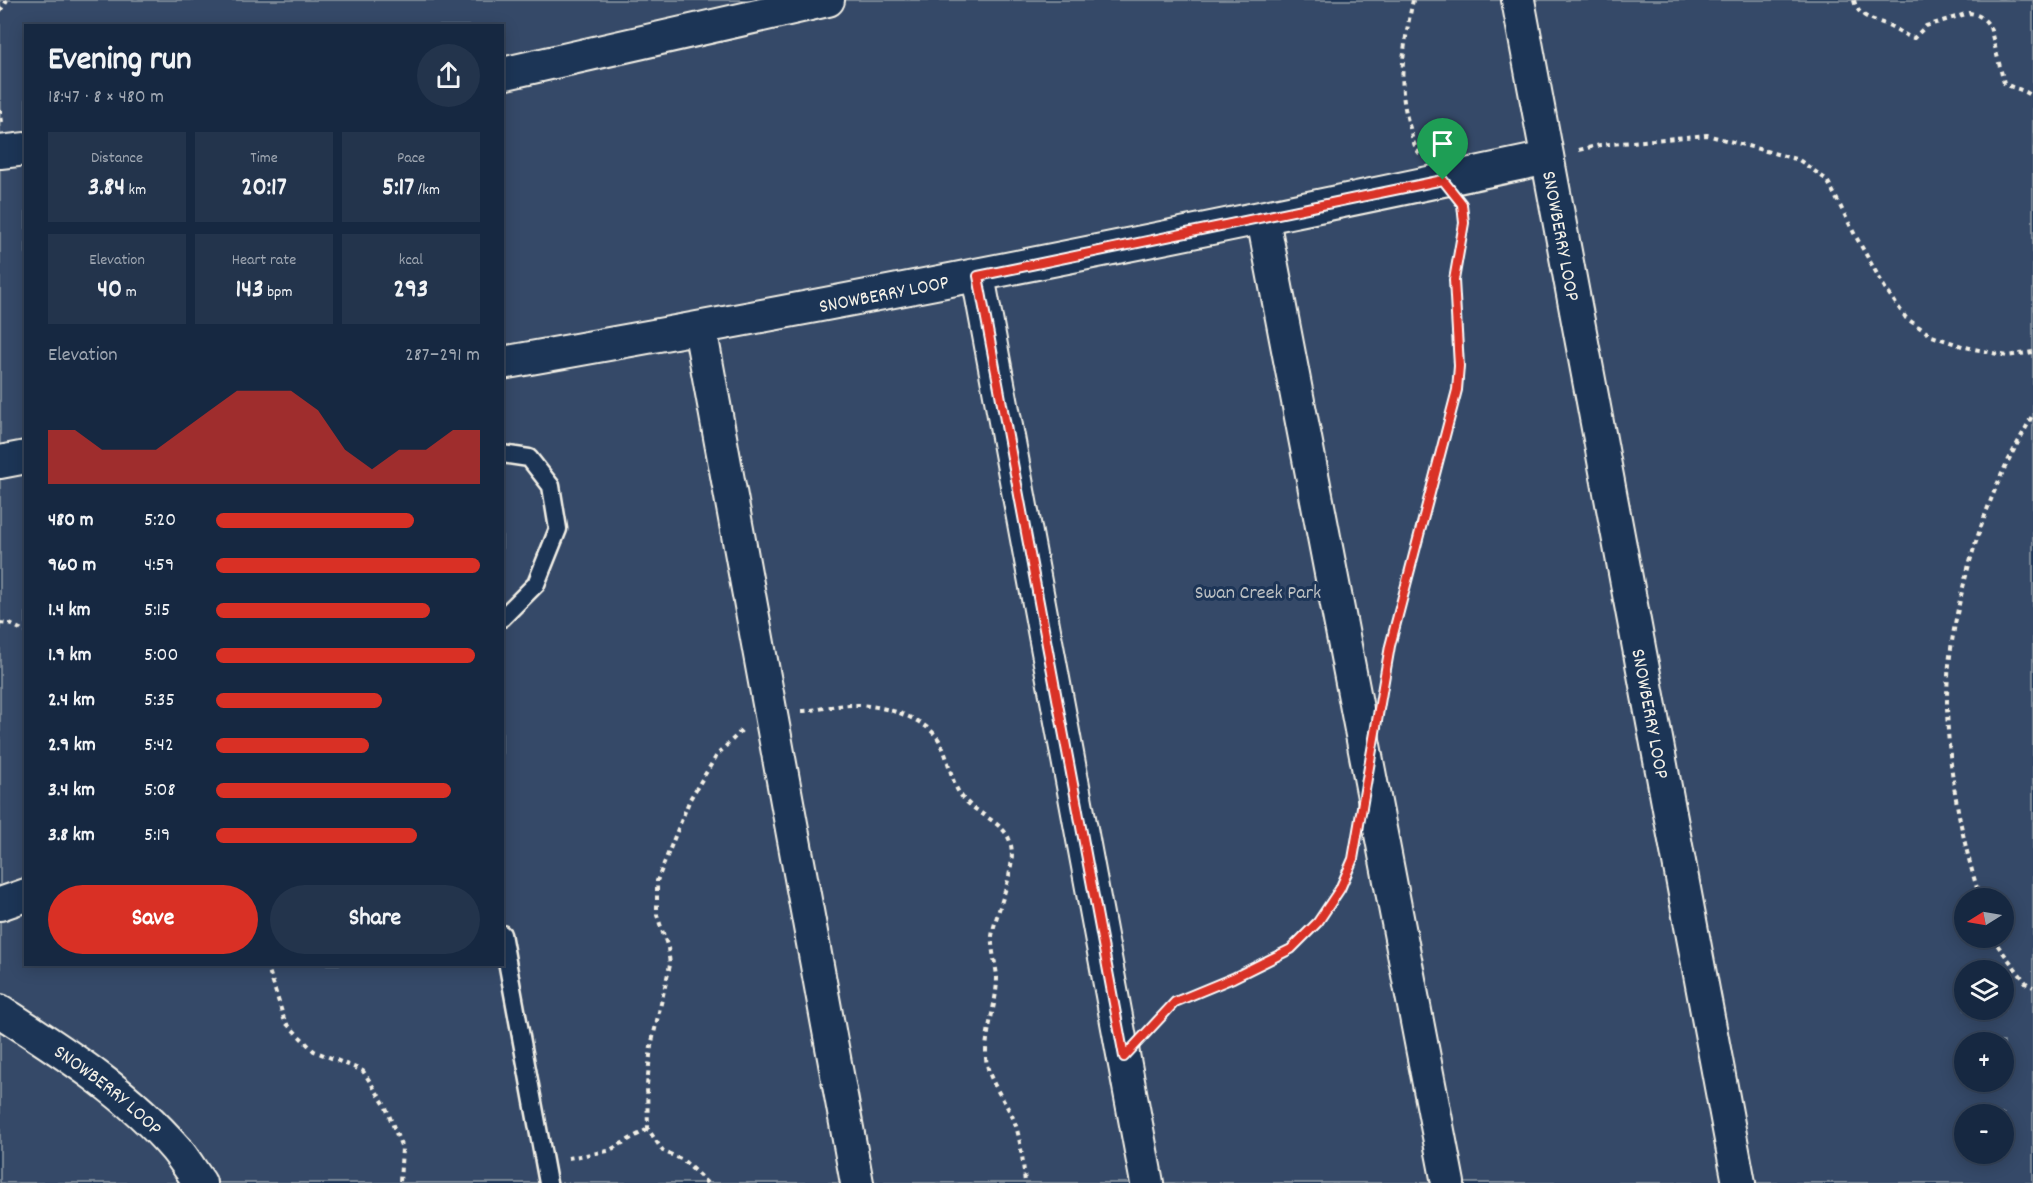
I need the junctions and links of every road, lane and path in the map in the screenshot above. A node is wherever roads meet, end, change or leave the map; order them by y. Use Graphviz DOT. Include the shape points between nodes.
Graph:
graph roads {
  1 [pos="7,0"];
  2 [pos="828,0"];
  3 [pos="1413,0"];
  4 [pos="1518,0"];
  5 [pos="1854,0"];
  6 [pos="0,11"];
  7 [pos="504,74"];
  8 [pos="2033,97"];
  9 [pos="24,149"];
  10 [pos="0,152"];
  11 [pos="1547,158"];
  12 [pos="1443,180"];
  13 [pos="1263,219"];
  14 [pos="978,276"];
  15 [pos="700,328"];
  16 [pos="2033,352"];
  17 [pos="504,363"];
  18 [pos="2033,414"];
  19 [pos="504,454"];
  20 [pos="24,457"];
  21 [pos="0,462"];
  22 [pos="504,616"];
  23 [pos="0,623"];
  24 [pos="24,631"];
  25 [pos="1384,680"];
  26 [pos="771,716"];
  27 [pos="1354,848"];
  28 [pos="1977,888"];
  29 [pos="24,896"];
  30 [pos="0,904"];
  31 [pos="504,945"];
  32 [pos="2000,948"];
  33 [pos="268,966"];
  34 [pos="2033,987"];
  35 [pos="0,1011"];
  36 [pos="1124,1057"];
  37 [pos="648,1129"];
  38 [pos="544,1162"];
  39 [pos="200,1183"];
  40 [pos="400,1183"];
  41 [pos="548,1183"];
  42 [pos="707,1183"];
  43 [pos="857,1183"];
  44 [pos="1025,1183"];
  45 [pos="1147,1183"];
  46 [pos="1448,1183"];
  47 [pos="1739,1183"];
  1 -- 6 [label="path"];
  2 -- 7 [label="street"];
  3 -- 12 [label="path" via="1401,77 1405,115 1416,148"];
  4 -- 11 [label="street"];
  5 -- 8 [label="path" via="1861,15 1914,38 1926,26 1974,13 1990,27 2004,83 2012,89 2026,90"];
  9 -- 10 [label="street"];
  11 -- 12 [label="street, SNOWBERRY LOOP"];
  11 -- 16 [label="path" via="1600,145 1707,135 1799,160 1827,180 1885,288 1906,318 1932,336 1965,347 2007,356"];
  11 -- 47 [label="street, SNOWBERRY LOOP"];
  12 -- 13 [label="street, SNOWBERRY LOOP"];
  12 -- 25 [label="path" via="1462,204 1464,223 1454,280 1457,390"];
  13 -- 14 [label="street, SNOWBERRY LOOP"];
  13 -- 46 [label="street"];
  14 -- 15 [label="street, SNOWBERRY LOOP"];
  14 -- 36 [label="street"];
  15 -- 17 [label="street, SNOWBERRY LOOP"];
  15 -- 26 [label="street"];
  18 -- 28 [label="path" via="1985,518 1966,576 1952,640 1947,704 1952,769"];
  19 -- 22 [label="lane" via="529,458 550,486 558,529 536,584"];
  20 -- 21 [label="street"];
  23 -- 24 [label="path"];
  26 -- 37 [label="path" via="746,726 717,755 690,799 657,881 657,915 670,965 651,1046"];
  26 -- 43 [label="street"];
  26 -- 44 [label="path" via="851,705 915,718 941,744 959,793 1009,838 1013,857 992,937 997,977 986,1036 986,1062 1014,1120"];
  27 -- 36 [label="path" via="1340,889 1318,922 1291,949 1175,1002"];
  29 -- 30 [label="street"];
  31 -- 38 [label="lane"];
  32 -- 34 [label="path"];
  33 -- 40 [label="path" via="285,1023 314,1051 363,1071 385,1105 402,1148"];
  35 -- 39 [label="street, SNOWBERRY LOOP" via="86,1067 144,1115 177,1150"];
  36 -- 45 [label="street"];
  37 -- 38 [label="path" via="608,1151"];
  37 -- 42 [label="path" via="663,1151 683,1160"];
  38 -- 41 [label="lane"];
}
